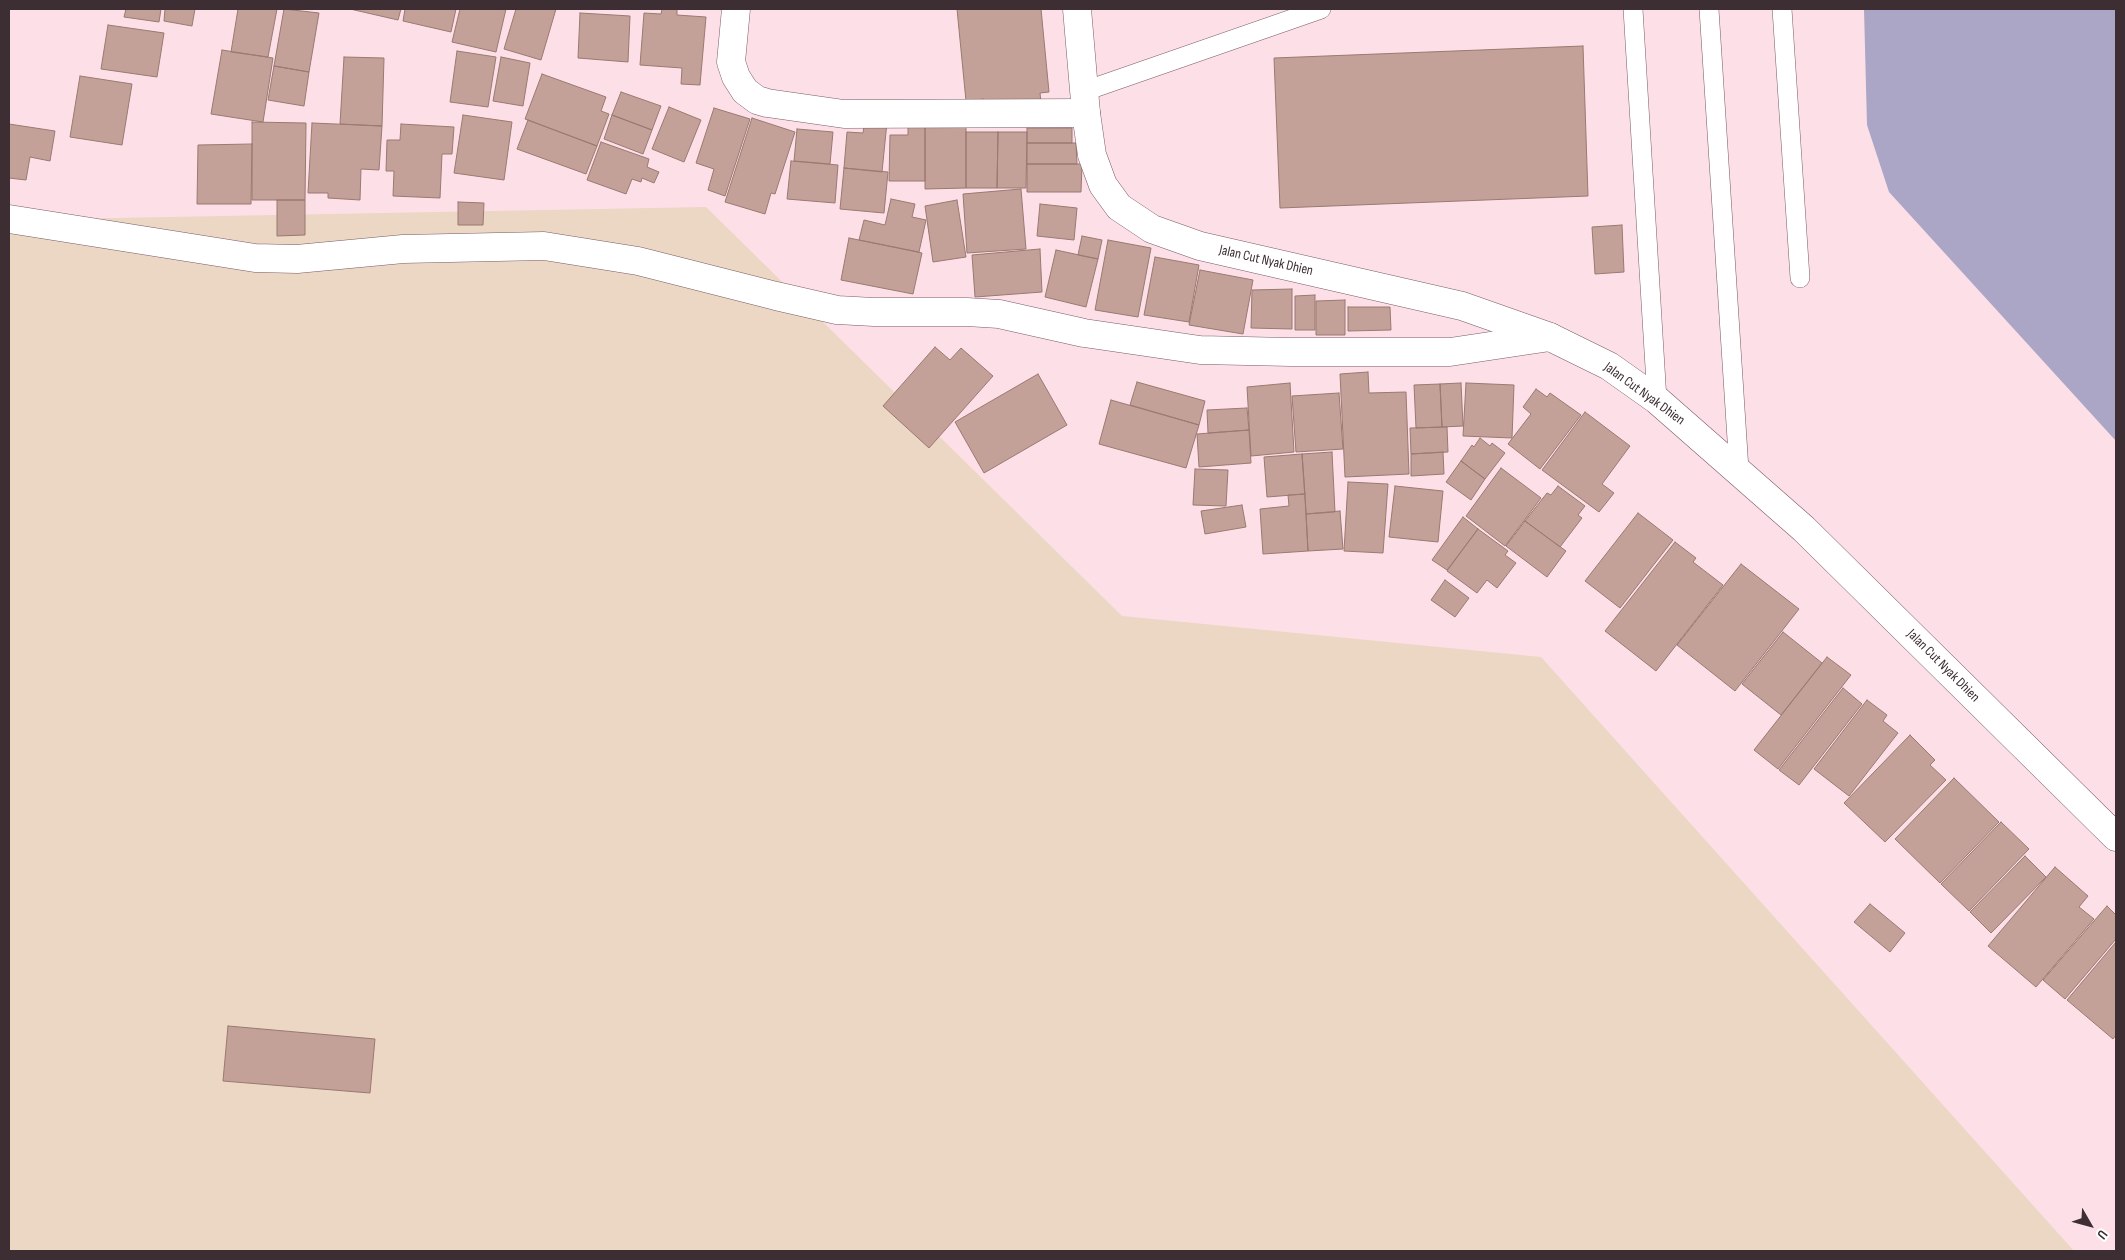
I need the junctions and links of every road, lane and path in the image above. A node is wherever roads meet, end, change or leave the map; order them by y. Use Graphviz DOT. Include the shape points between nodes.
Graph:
graph roads {
  1 [pos="736,9"];
  2 [pos="1077,9"];
  3 [pos="1321,9"];
  4 [pos="1633,9"];
  5 [pos="1709,9"];
  6 [pos="1782,9"];
  7 [pos="1086,102"];
  8 [pos="9,219"];
  9 [pos="1800,278"];
  10 [pos="1550,337"];
  11 [pos="1658,400"];
  12 [pos="1739,470"];
  13 [pos="2116,837"];
  1 -- 7 [label="main road" via="731,62 745,91 767,103 844,114"];
  2 -- 7 [label="main road, Jalan Cut Nyak Dhien"];
  3 -- 7 [label="lane"];
  4 -- 11 [label="lane"];
  5 -- 12 [label="lane"];
  6 -- 9 [label="lane"];
  7 -- 10 [label="main road, Jalan Cut Nyak Dhien" via="1092,155 1104,185 1119,207 1152,229 1200,246 1462,306"];
  8 -- 10 [label="main road" via="255,258 297,259 403,249 544,246 638,261 837,310 999,314 1084,333 1200,350 1450,352"];
  10 -- 11 [label="main road, Jalan Cut Nyak Dhien" via="1609,366"];
  11 -- 12 [label="main road, Jalan Cut Nyak Dhien"];
  12 -- 13 [label="main road, Jalan Cut Nyak Dhien" via="1804,529"];
}
